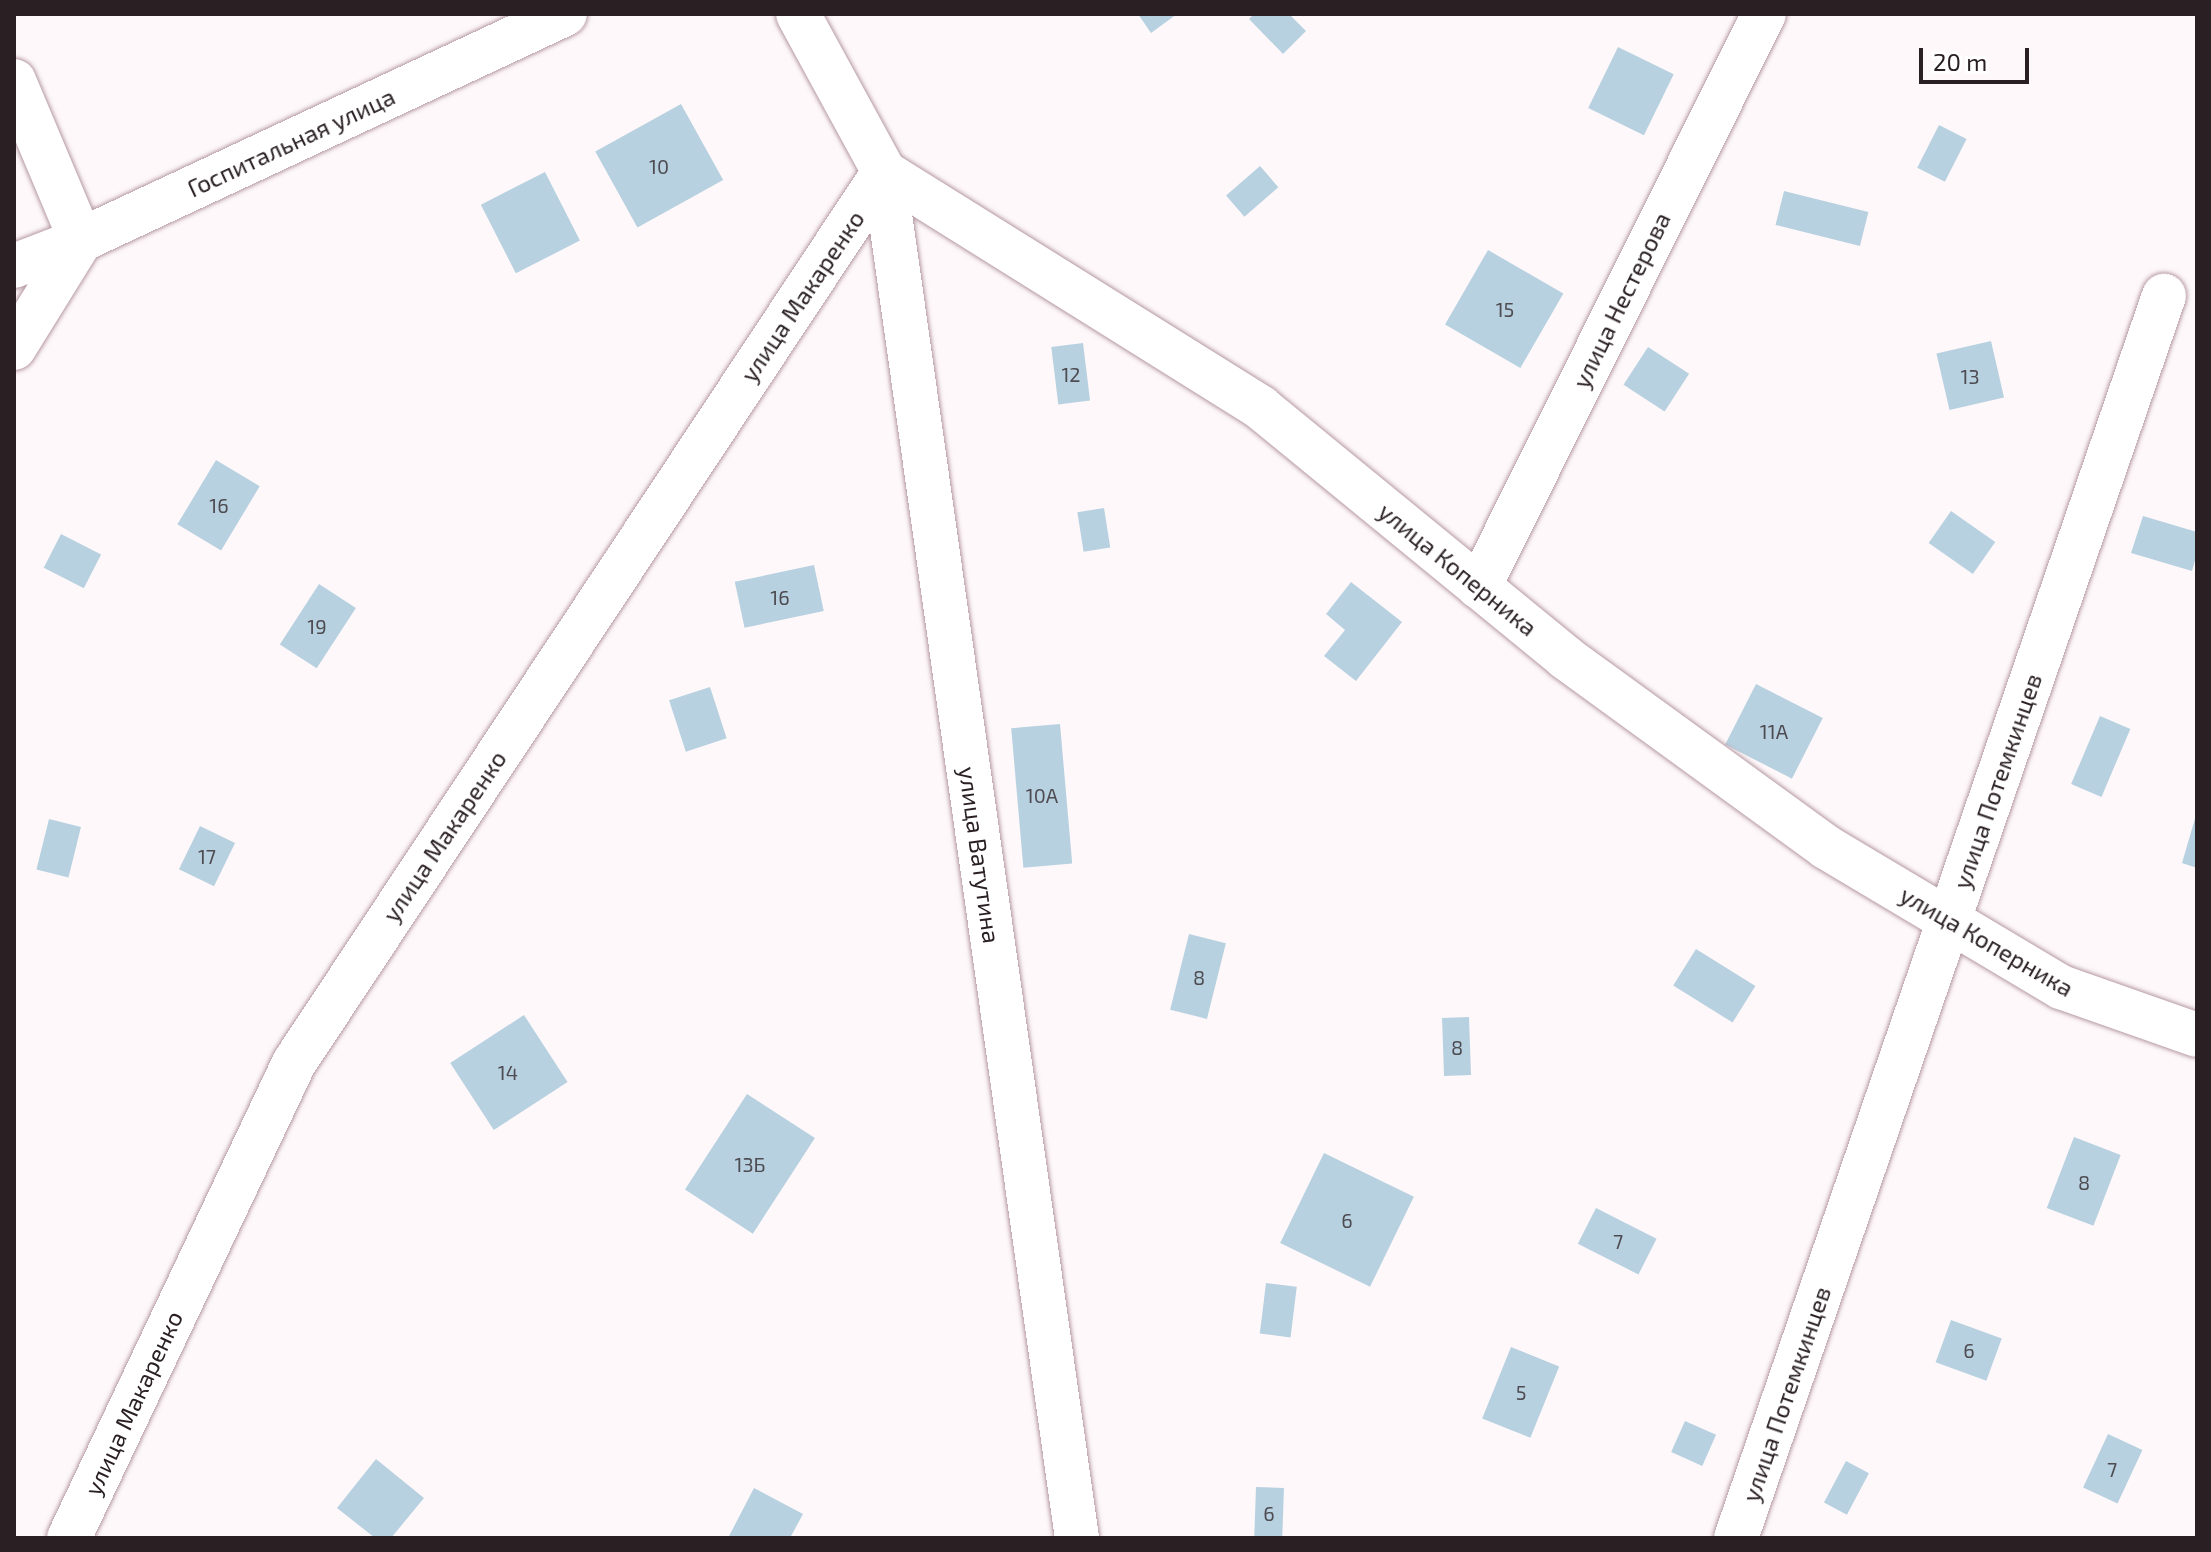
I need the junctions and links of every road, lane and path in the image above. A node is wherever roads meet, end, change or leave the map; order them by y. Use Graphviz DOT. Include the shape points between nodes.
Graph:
graph roads {
  1 [pos="565,14"];
  2 [pos="798,14"];
  3 [pos="1764,14"];
  4 [pos="14,81"];
  5 [pos="884,172"];
  6 [pos="81,240"];
  7 [pos="14,266"];
  8 [pos="2164,296"];
  9 [pos="14,348"];
  10 [pos="1479,587"];
  11 [pos="1949,921"];
  12 [pos="2197,1035"];
  13 [pos="1068,1536"];
  14 [pos="69,1538"];
  15 [pos="1736,1538"];
  1 -- 6 [label="street, Госпитальная улица"];
  2 -- 5 [label="street, улица Коперника"];
  3 -- 10 [label="street, улица Нестерова"];
  4 -- 6 [label="street"];
  5 -- 10 [label="street, улица Коперника" via="1261,408"];
  5 -- 13 [label="street, улица Ватутина"];
  5 -- 14 [label="street, улица Макаренко" via="294,1063"];
  6 -- 7 [label="street, Госпитальная улица"];
  6 -- 9 [label="street"];
  8 -- 11 [label="street, улица Потемкинцев"];
  10 -- 11 [label="street, улица Коперника" via="1566,658 1826,847"];
  11 -- 12 [label="street, улица Коперника" via="2061,987"];
  11 -- 15 [label="street, улица Потемкинцев"];
}
